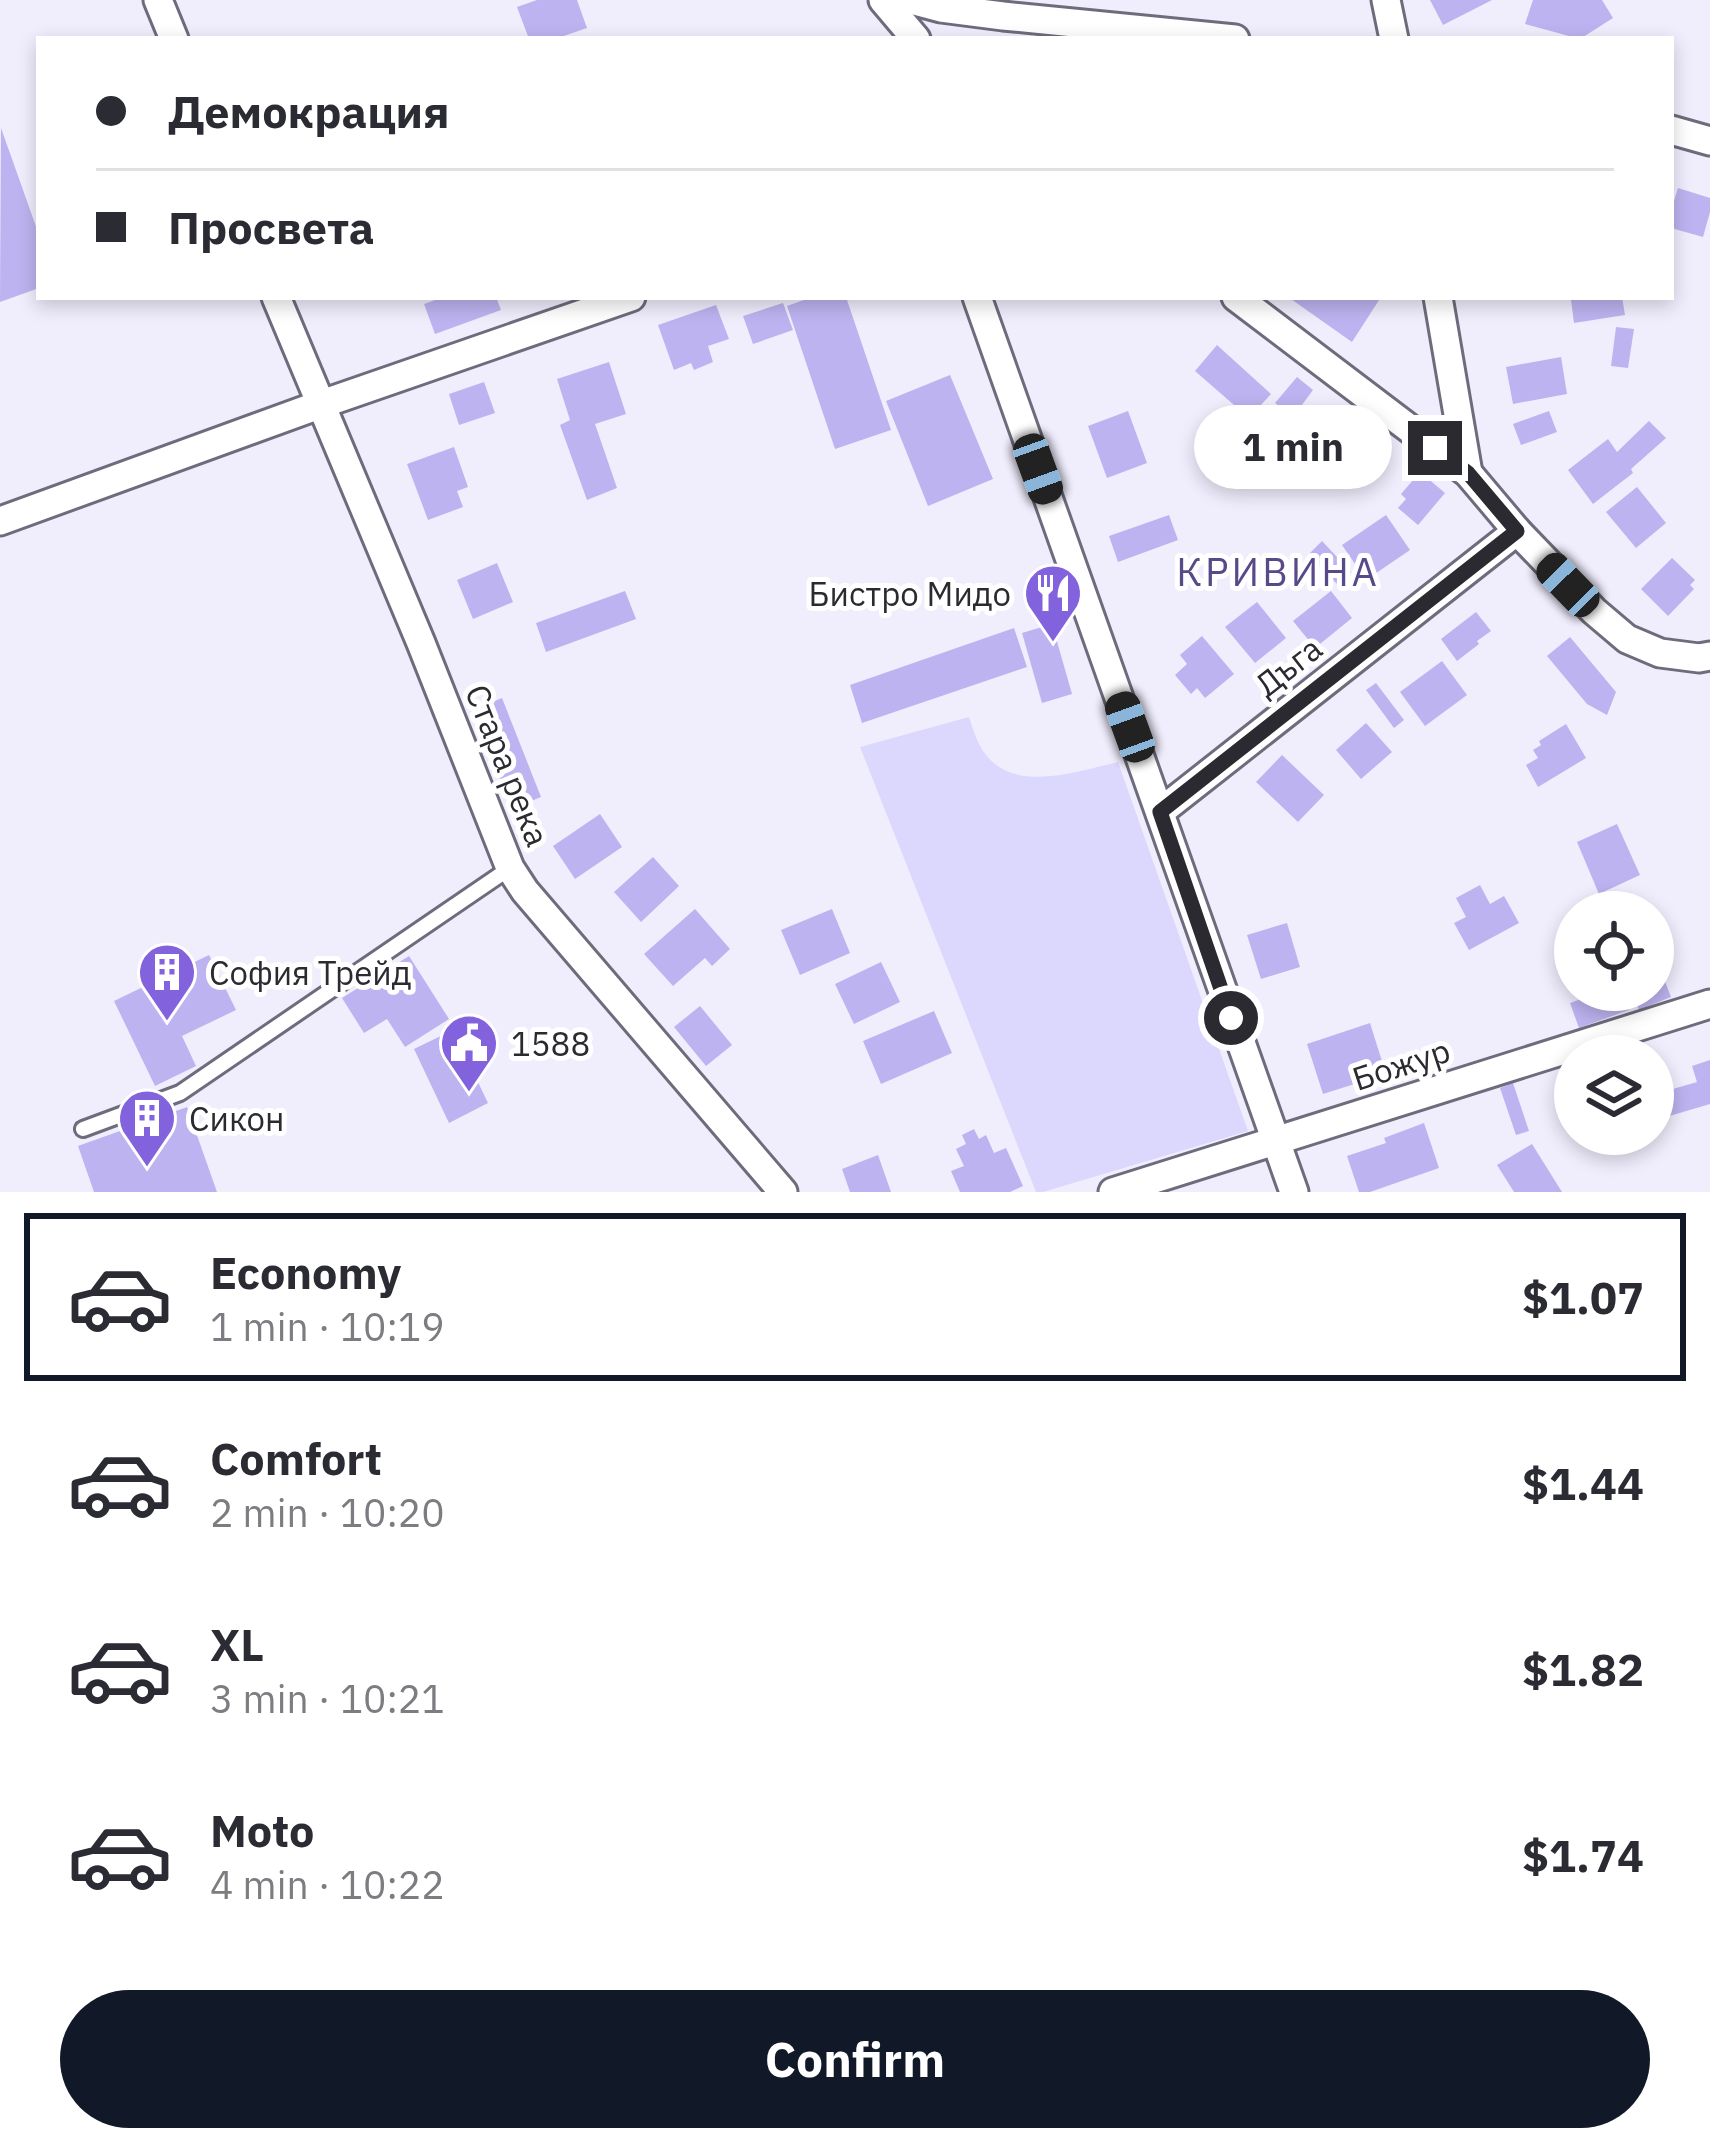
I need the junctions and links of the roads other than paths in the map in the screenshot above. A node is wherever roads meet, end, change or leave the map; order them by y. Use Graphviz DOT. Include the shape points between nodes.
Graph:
graph roads {
  1 [pos="158,0"];
  2 [pos="880,0"];
  3 [pos="911,0"];
  4 [pos="1386,0"];
  5 [pos="173,36"];
  6 [pos="889,36"];
  7 [pos="913,36"];
  8 [pos="1205,36"];
  9 [pos="1393,36"];
  10 [pos="1674,131"];
  11 [pos="1710,141"];
  12 [pos="277,300"];
  13 [pos="622,300"];
  14 [pos="977,300"];
  15 [pos="1240,300"];
  16 [pos="1439,300"];
  17 [pos="319,405"];
  18 [pos="1468,473"];
  19 [pos="0,520"];
  20 [pos="1517,531"];
  21 [pos="1710,656"];
  22 [pos="1160,812"];
  23 [pos="510,868"];
  24 [pos="1710,1004"];
  25 [pos="83,1130"];
  26 [pos="1274,1142"];
  27 [pos="783,1192"];
  28 [pos="1114,1192"];
  29 [pos="1294,1192"];
  1 -- 5 [label="street"];
  2 -- 6 [label="street"];
  2 -- 7 [label="street"];
  3 -- 8 [label="street"];
  4 -- 9 [label="street"];
  10 -- 11 [label="street"];
  12 -- 17 [label="street, Стара река"];
  13 -- 17 [label="street"];
  14 -- 22 [label="street"];
  15 -- 18 [label="street"];
  16 -- 18 [label="street"];
  17 -- 19 [label="street"];
  17 -- 23 [label="street, Стара река"];
  18 -- 20 [label="street"];
  20 -- 21 [label="street" via="1627,639 1660,653"];
  20 -- 22 [label="street, Дъга"];
  22 -- 26 [label="street"];
  23 -- 25 [label="lane" via="180,1093"];
  23 -- 27 [label="street, Стара река"];
  24 -- 26 [label="street, Божур"];
  26 -- 28 [label="street, Божур"];
  26 -- 29 [label="street"];
}
